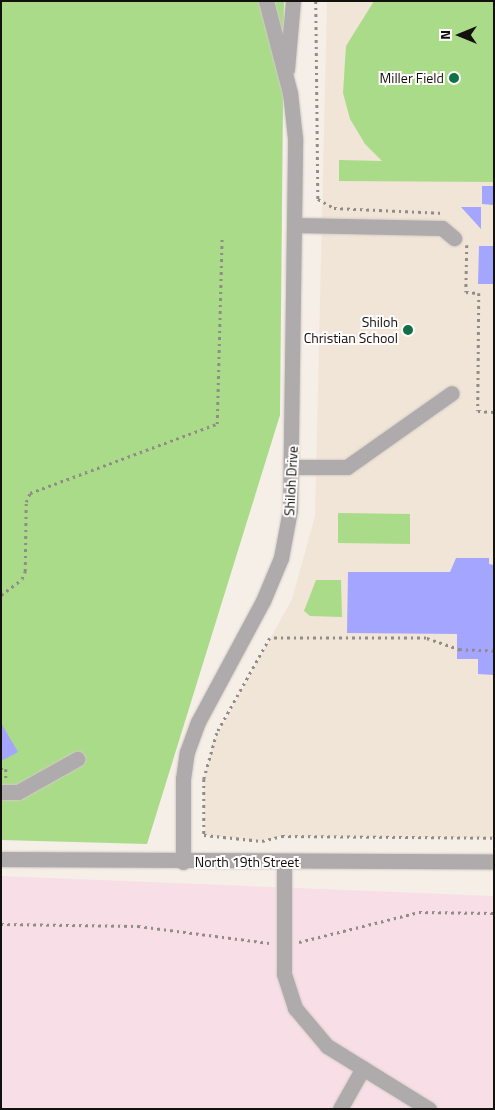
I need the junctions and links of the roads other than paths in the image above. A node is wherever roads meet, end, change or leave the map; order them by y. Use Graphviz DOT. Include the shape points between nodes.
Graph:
graph roads {
  1 [pos="266,1"];
  2 [pos="293,1"];
  3 [pos="286,78"];
  4 [pos="294,225"];
  5 [pos="460,237"];
  6 [pos="452,393"];
  7 [pos="292,466"];
  8 [pos="77,759"];
  9 [pos="1,792"];
  10 [pos="1,859"];
  11 [pos="183,862"];
  12 [pos="494,862"];
  13 [pos="284,863"];
  14 [pos="363,1068"];
  15 [pos="340,1109"];
  16 [pos="429,1109"];
  1 -- 3 [label="street, Shiloh Drive"];
  2 -- 3 [label="street, Shiloh Drive"];
  3 -- 4 [label="street, Shiloh Drive" via="294,123"];
  4 -- 5 [label="street" via="442,228"];
  4 -- 7 [label="street, Shiloh Drive"];
  6 -- 7 [label="street" via="347,466"];
  7 -- 11 [label="street, Shiloh Drive" via="290,510 281,558 264,601 198,722 187,752 183,779"];
  8 -- 9 [label="street" via="18,792"];
  10 -- 11 [label="street, North 19th Street"];
  11 -- 13 [label="street, North 19th Street"];
  12 -- 13 [label="street, North 19th Street"];
  13 -- 14 [label="street" via="286,986 294,1008 317,1037"];
  14 -- 15 [label="street"];
  14 -- 16 [label="street"];
}
